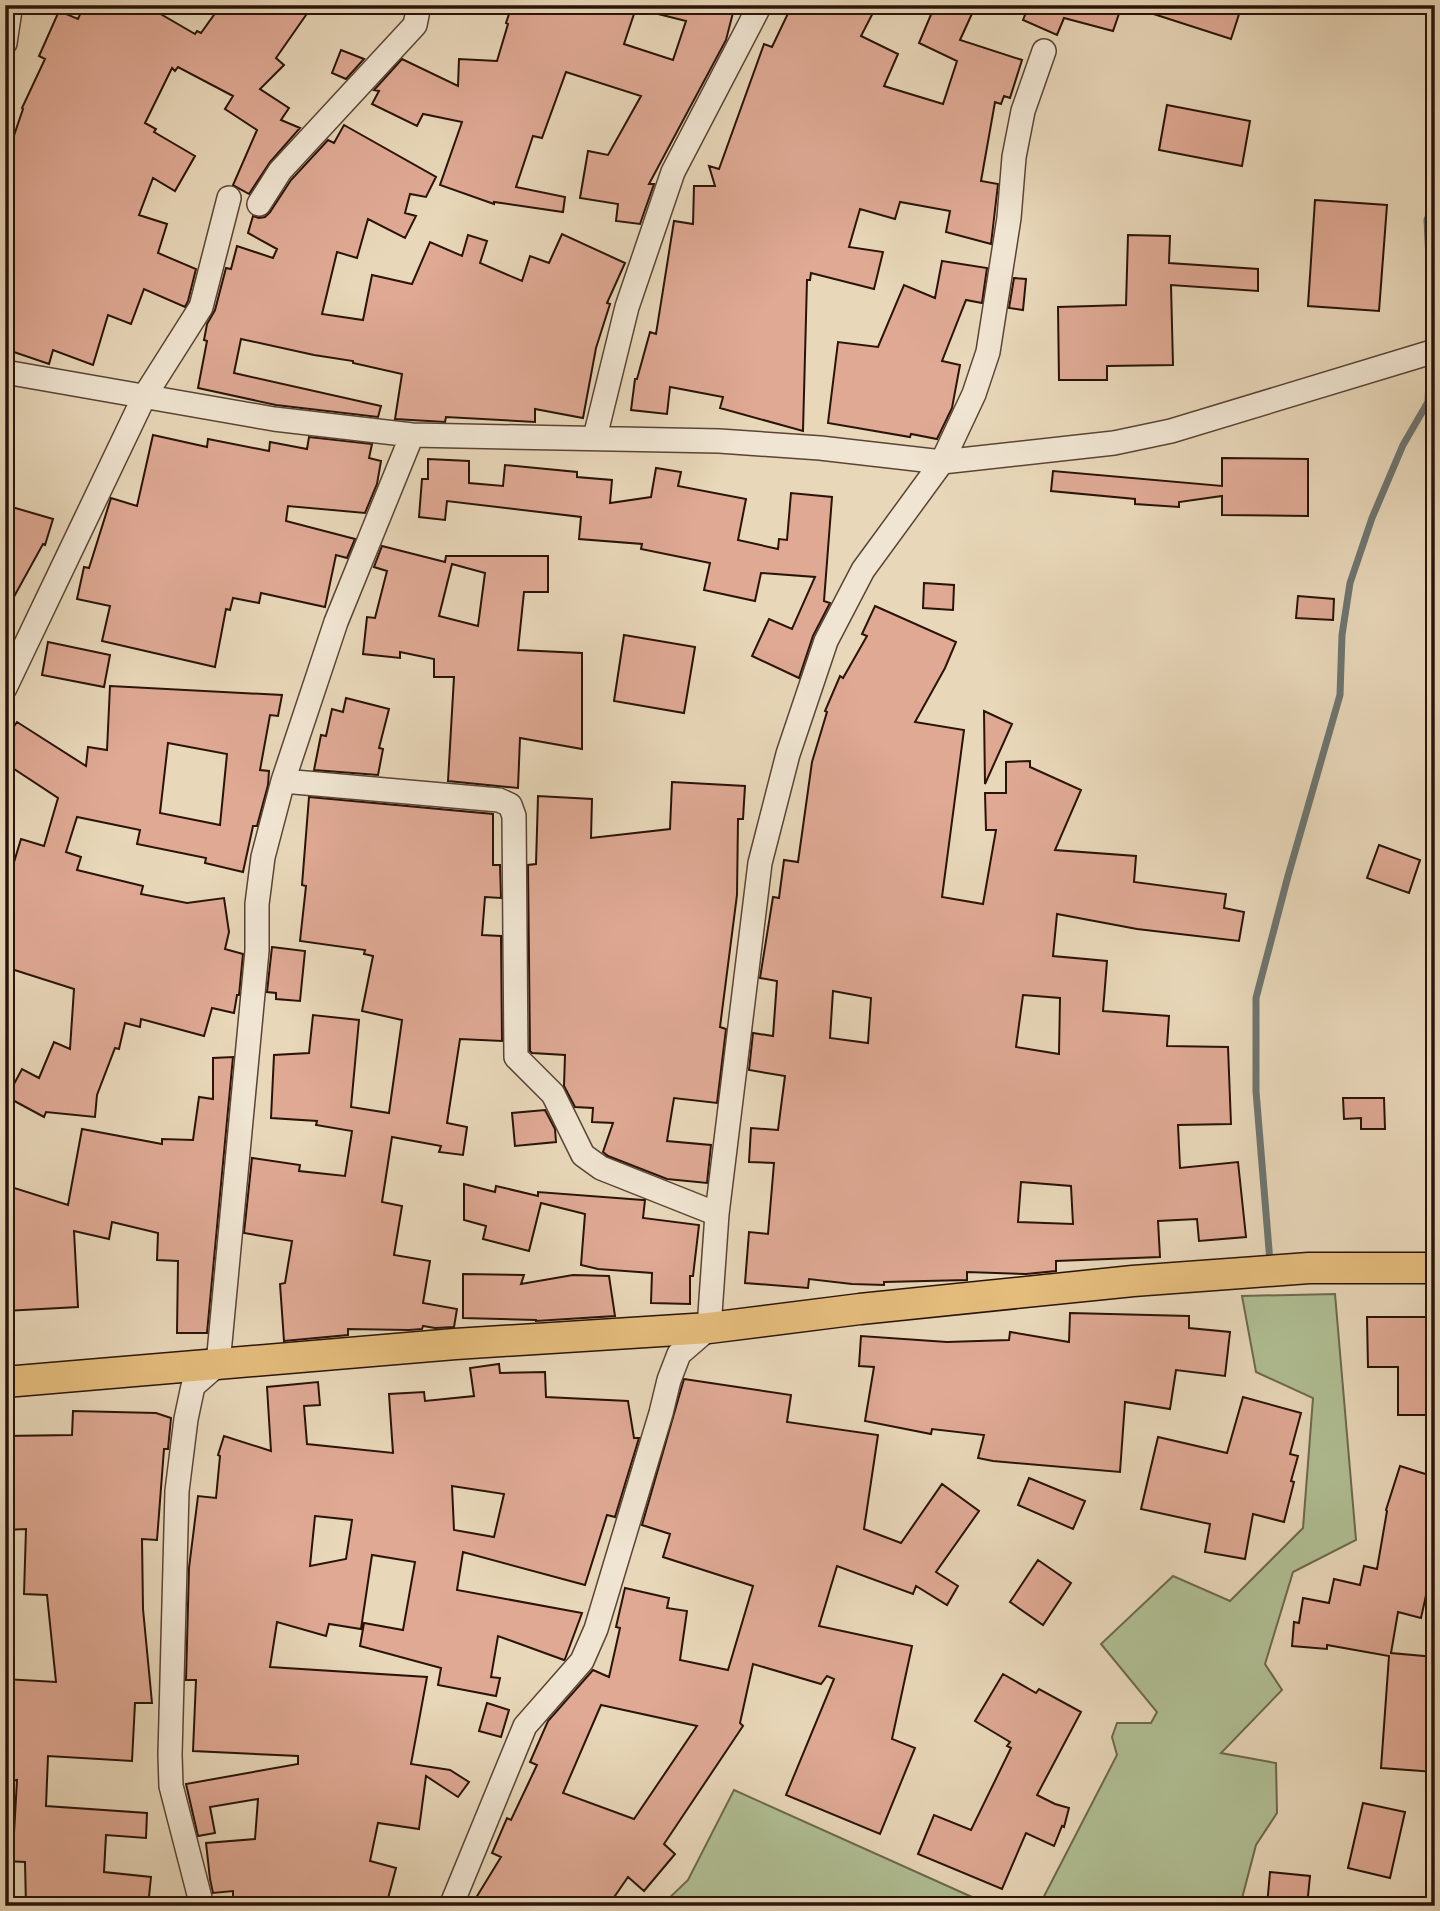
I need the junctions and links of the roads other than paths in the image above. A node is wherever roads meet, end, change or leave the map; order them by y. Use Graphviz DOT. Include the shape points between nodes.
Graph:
graph roads {
  1 [pos="8,5"];
  2 [pos="419,5"];
  3 [pos="760,5"];
  4 [pos="5,43"];
  5 [pos="1044,51"];
  6 [pos="229,198"];
  7 [pos="259,204"];
  8 [pos="1435,351"];
  9 [pos="5,372"];
  10 [pos="144,397"];
  11 [pos="412,435"];
  12 [pos="595,437"];
  13 [pos="942,462"];
  14 [pos="5,688"];
  15 [pos="283,781"];
  16 [pos="717,1214"];
  17 [pos="1435,1268"];
  18 [pos="709,1328"];
  19 [pos="218,1364"];
  20 [pos="5,1382"];
  21 [pos="202,1906"];
  22 [pos="451,1906"];
  1 -- 4 [label="street"];
  2 -- 7 [label="street" via="415,25 280,171"];
  3 -- 12 [label="street" via="673,172 627,307"];
  5 -- 13 [label="street" via="1023,111 1014,157 988,352"];
  6 -- 10 [label="street" via="201,307"];
  8 -- 13 [label="street" via="1114,443"];
  9 -- 10 [label="street"];
  10 -- 11 [label="street" via="274,419"];
  10 -- 14 [label="street"];
  11 -- 12 [label="street"];
  11 -- 15 [label="street" via="336,622"];
  12 -- 13 [label="street" via="820,448"];
  13 -- 16 [label="street" via="863,570 826,641 788,754 760,863"];
  15 -- 16 [label="street" via="499,800 510,805 514,816 516,1057 553,1094 583,1155 601,1168"];
  15 -- 19 [label="street" via="263,857 257,904 257,951"];
  16 -- 18 [label="street"];
  17 -- 18 [label="main road" via="1309,1268 1133,1281"];
  18 -- 19 [label="main road"];
  18 -- 22 [label="street" via="679,1354 669,1380 596,1629 582,1661 525,1726"];
  19 -- 20 [label="main road"];
  19 -- 21 [label="street" via="193,1386 177,1490 171,1786"];
}
